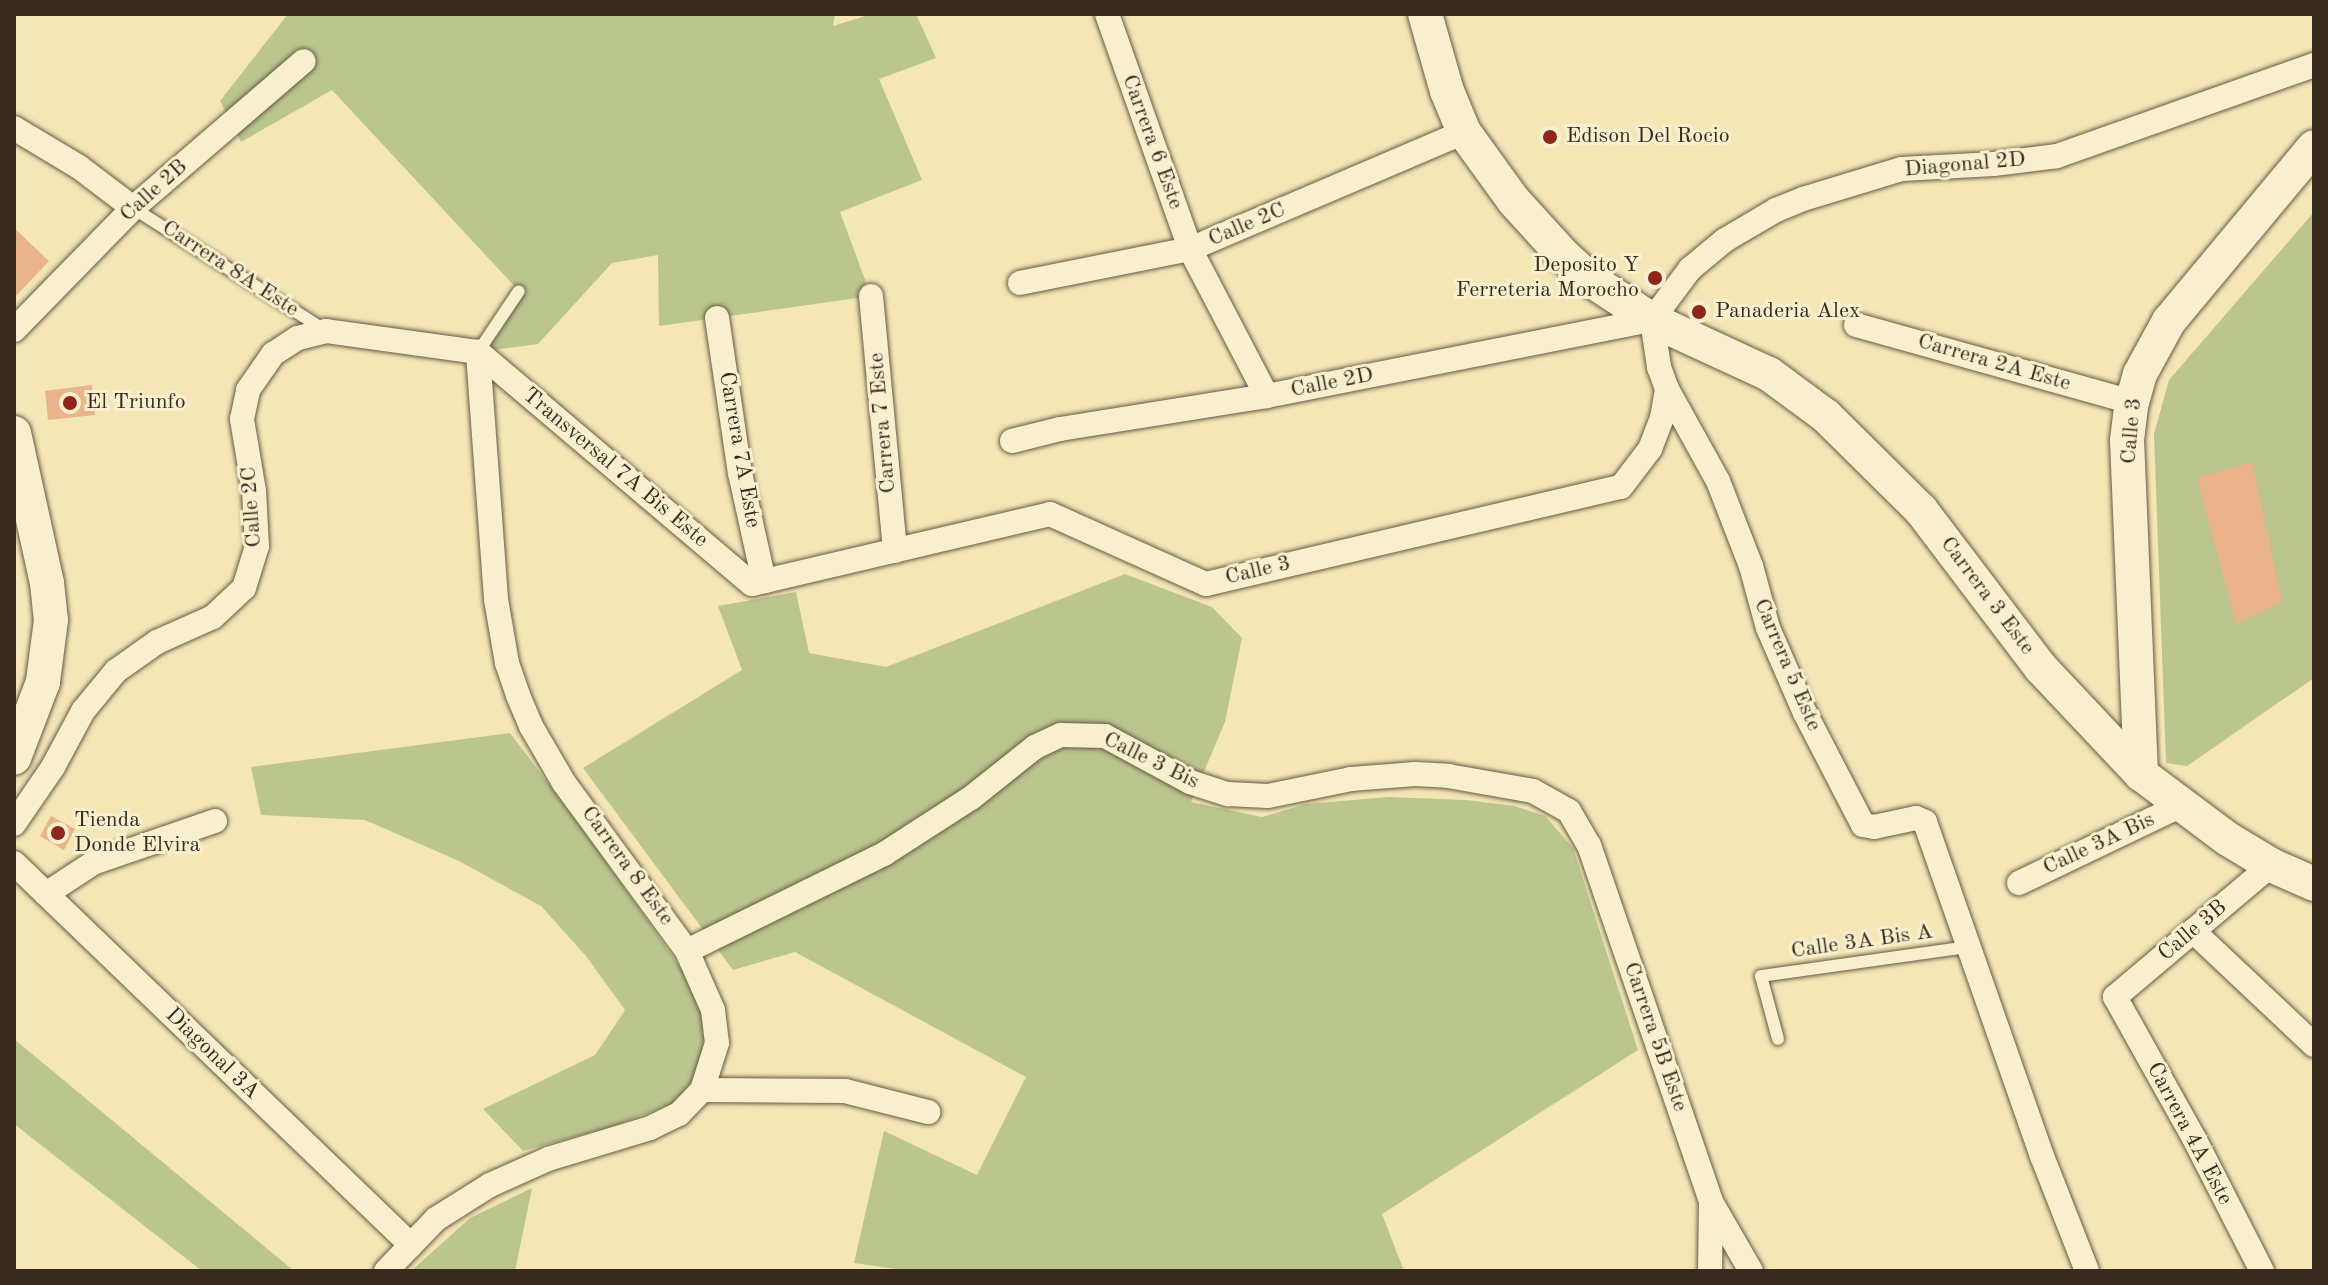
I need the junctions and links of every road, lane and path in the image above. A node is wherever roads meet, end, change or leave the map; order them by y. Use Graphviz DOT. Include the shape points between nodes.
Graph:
graph roads {
  1 [pos="1107,14"];
  2 [pos="1425,14"];
  3 [pos="304,61"];
  4 [pos="2314,65"];
  5 [pos="14,128"];
  6 [pos="1464,132"];
  7 [pos="2314,147"];
  8 [pos="133,208"];
  9 [pos="1190,249"];
  10 [pos="1020,283"];
  11 [pos="519,291"];
  12 [pos="871,296"];
  13 [pos="717,318"];
  14 [pos="1652,320"];
  15 [pos="1856,325"];
  16 [pos="14,330"];
  17 [pos="326,331"];
  18 [pos="478,352"];
  19 [pos="1667,389"];
  20 [pos="1267,396"];
  21 [pos="2132,402"];
  22 [pos="14,433"];
  23 [pos="1012,441"];
  24 [pos="895,551"];
  25 [pos="758,582"];
  26 [pos="14,758"];
  27 [pos="2141,774"];
  28 [pos="2180,806"];
  29 [pos="1569,811"];
  30 [pos="215,821"];
  31 [pos="14,824"];
  32 [pos="14,863"];
  33 [pos="2271,865"];
  34 [pos="2019,883"];
  35 [pos="2314,884"];
  36 [pos="46,894"];
  37 [pos="2193,931"];
  38 [pos="1968,947"];
  39 [pos="687,951"];
  40 [pos="2115,997"];
  41 [pos="1778,1039"];
  42 [pos="2314,1045"];
  43 [pos="702,1090"];
  44 [pos="928,1112"];
  45 [pos="1711,1201"];
  46 [pos="411,1245"];
  47 [pos="386,1271"];
  48 [pos="1710,1271"];
  49 [pos="1751,1271"];
  50 [pos="2087,1271"];
  51 [pos="2262,1271"];
  1 -- 9 [label="street, Carrera 6 Este"];
  2 -- 6 [label="street"];
  3 -- 8 [label="street, Calle 2B"];
  4 -- 14 [label="street, Diagonal 2D" via="2057,156 1902,169 1803,199 1725,240 1690,269"];
  5 -- 8 [label="street, Carrera 8A Este"];
  6 -- 9 [label="street, Calle 2C"];
  6 -- 14 [label="street" via="1514,201 1564,256"];
  7 -- 21 [label="street, Calle 3" via="2169,321 2140,374"];
  8 -- 16 [label="street, Calle 2B"];
  8 -- 17 [label="lane, Carrera 8A Este"];
  9 -- 10 [label="street, Calle 2C"];
  9 -- 20 [label="street, Carrera 6 Este"];
  11 -- 18 [label="lane"];
  12 -- 24 [label="street, Carrera 7 Este"];
  13 -- 25 [label="street, Carrera 7A Este"];
  14 -- 19 [label="street, Carrera 5 Este"];
  14 -- 20 [label="street, Calle 2D"];
  14 -- 27 [label="street, Carrera 3 Este" via="1769,374 1860,445 1921,510 2041,668"];
  15 -- 21 [label="street, Carrera 2A Este"];
  17 -- 18 [label="street, Calle 2C"];
  17 -- 31 [label="street, Calle 2C" via="298,338 273,354 248,390 242,419 257,546 244,588 213,617 157,642 116,671 83,711"];
  18 -- 25 [label="street, Transversal 7A Bis Este"];
  18 -- 39 [label="street, Carrera 8 Este" via="496,599 518,695 552,764"];
  19 -- 24 [label="street, Calle 3" via="1650,449 1621,487 1206,584 1050,514"];
  19 -- 38 [label="street, Carrera 5 Este" via="1718,481 1768,628 1863,825 1916,818 1925,822"];
  20 -- 23 [label="street, Calle 2D"];
  21 -- 27 [label="street, Calle 3" via="2127,440"];
  22 -- 26 [label="street" via="51,620 43,682"];
  24 -- 25 [label="street, Calle 3"];
  27 -- 28 [label="street, Carrera 3 Este"];
  28 -- 33 [label="street, Carrera 3 Este"];
  28 -- 34 [label="street, Calle 3A Bis"];
  29 -- 39 [label="street, Calle 3 Bis" via="1533,791 1415,774 1351,779 1268,796 1228,794 1190,782 1105,736 1061,735 1035,747 971,798 884,854"];
  29 -- 45 [label="street, Carrera 5B Este" via="1589,845"];
  30 -- 36 [label="street" via="93,863"];
  32 -- 36 [label="street, Diagonal 3A"];
  33 -- 35 [label="street, Carrera 3 Este"];
  33 -- 37 [label="street, Calle 3B"];
  36 -- 46 [label="street, Diagonal 3A"];
  37 -- 40 [label="street, Calle 3B"];
  37 -- 42 [label="street"];
  38 -- 41 [label="lane, Calle 3A Bis A" via="1761,976"];
  38 -- 50 [label="street, Carrera 5 Este"];
  39 -- 43 [label="street, Carrera 8 Este" via="717,1026 715,1060"];
  40 -- 51 [label="street, Carrera 4A Este"];
  43 -- 44 [label="street" via="845,1091"];
  43 -- 46 [label="street, Carrera 8 Este" via="665,1121 548,1159 490,1185 436,1219"];
  45 -- 48 [label="street, Carrera 5B Este"];
  45 -- 49 [label="street"];
  46 -- 47 [label="street, Carrera 8 Este"];
}
